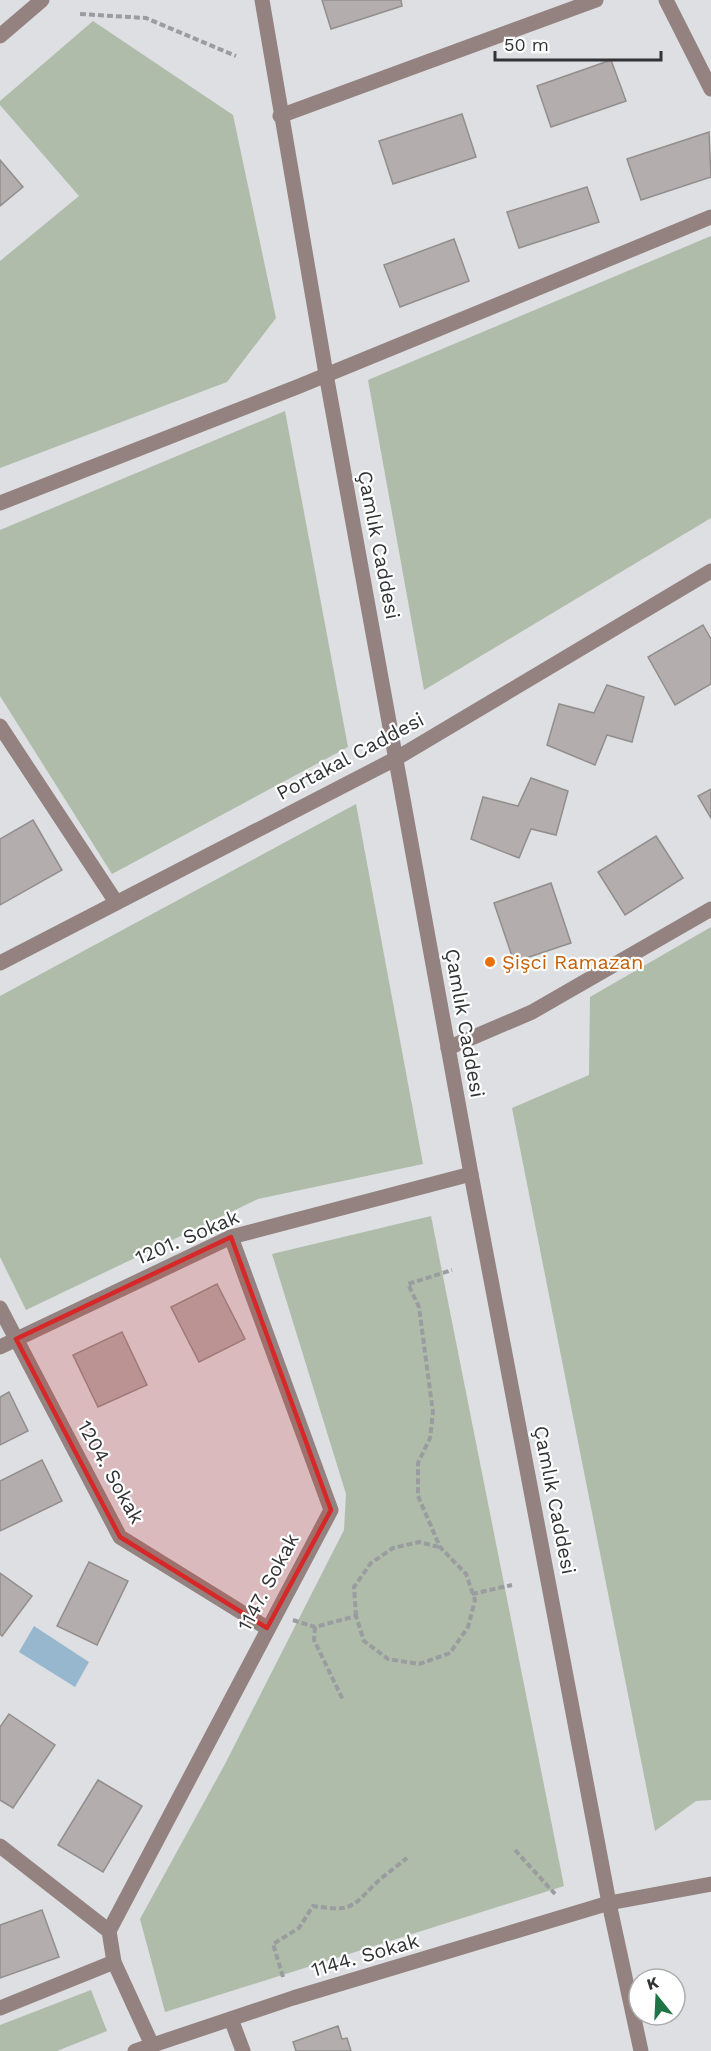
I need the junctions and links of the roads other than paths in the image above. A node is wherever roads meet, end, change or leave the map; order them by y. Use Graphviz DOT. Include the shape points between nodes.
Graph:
graph roads {
  1 [pos="42,0"];
  2 [pos="262,0"];
  3 [pos="596,0"];
  4 [pos="666,0"];
  5 [pos="0,36"];
  6 [pos="711,89"];
  7 [pos="280,116"];
  8 [pos="711,217"];
  9 [pos="326,374"];
  10 [pos="0,503"];
  11 [pos="711,571"];
  12 [pos="0,726"];
  13 [pos="397,758"];
  14 [pos="116,902"];
  15 [pos="711,909"];
  16 [pos="0,963"];
  17 [pos="448,1048"];
  18 [pos="471,1174"];
  19 [pos="231,1237"];
  20 [pos="0,1308"];
  21 [pos="16,1339"];
  22 [pos="0,1347"];
  23 [pos="267,1628"];
  24 [pos="0,1846"];
  25 [pos="711,1884"];
  26 [pos="609,1903"];
  27 [pos="109,1931"];
  28 [pos="114,1962"];
  29 [pos="0,2008"];
  30 [pos="231,2019"];
  31 [pos="152,2045"];
  32 [pos="135,2051"];
  33 [pos="243,2051"];
  34 [pos="641,2051"];
  1 -- 5 [label="street"];
  2 -- 7 [label="street, Çamlık Caddesi"];
  3 -- 7 [label="street"];
  4 -- 6 [label="street"];
  7 -- 9 [label="street, Çamlık Caddesi"];
  8 -- 9 [label="street"];
  9 -- 10 [label="street"];
  9 -- 13 [label="street, Çamlık Caddesi"];
  11 -- 13 [label="street, Portakal Caddesi"];
  12 -- 14 [label="street"];
  13 -- 14 [label="street, Portakal Caddesi"];
  13 -- 17 [label="street, Çamlık Caddesi"];
  14 -- 16 [label="street, Portakal Caddesi"];
  15 -- 17 [label="street" via="532,1012"];
  17 -- 18 [label="street, Çamlık Caddesi"];
  18 -- 19 [label="street, 1201. Sokak"];
  18 -- 26 [label="street, Çamlık Caddesi"];
  19 -- 21 [label="street, 1201. Sokak"];
  19 -- 23 [label="street, 1147. Sokak" via="331,1510"];
  20 -- 21 [label="street, 1204. Sokak"];
  21 -- 22 [label="street, 1201. Sokak"];
  21 -- 23 [label="street, 1204. Sokak" via="120,1537"];
  23 -- 27 [label="street, 1147. Sokak"];
  24 -- 27 [label="street"];
  25 -- 26 [label="street, 1144. Sokak"];
  26 -- 30 [label="street, 1144. Sokak"];
  26 -- 34 [label="street, Çamlık Caddesi"];
  27 -- 28 [label="street"];
  28 -- 29 [label="street"];
  28 -- 31 [label="street"];
  30 -- 31 [label="street, 1144. Sokak"];
  30 -- 33 [label="street"];
  31 -- 32 [label="street, 1144. Sokak"];
}
